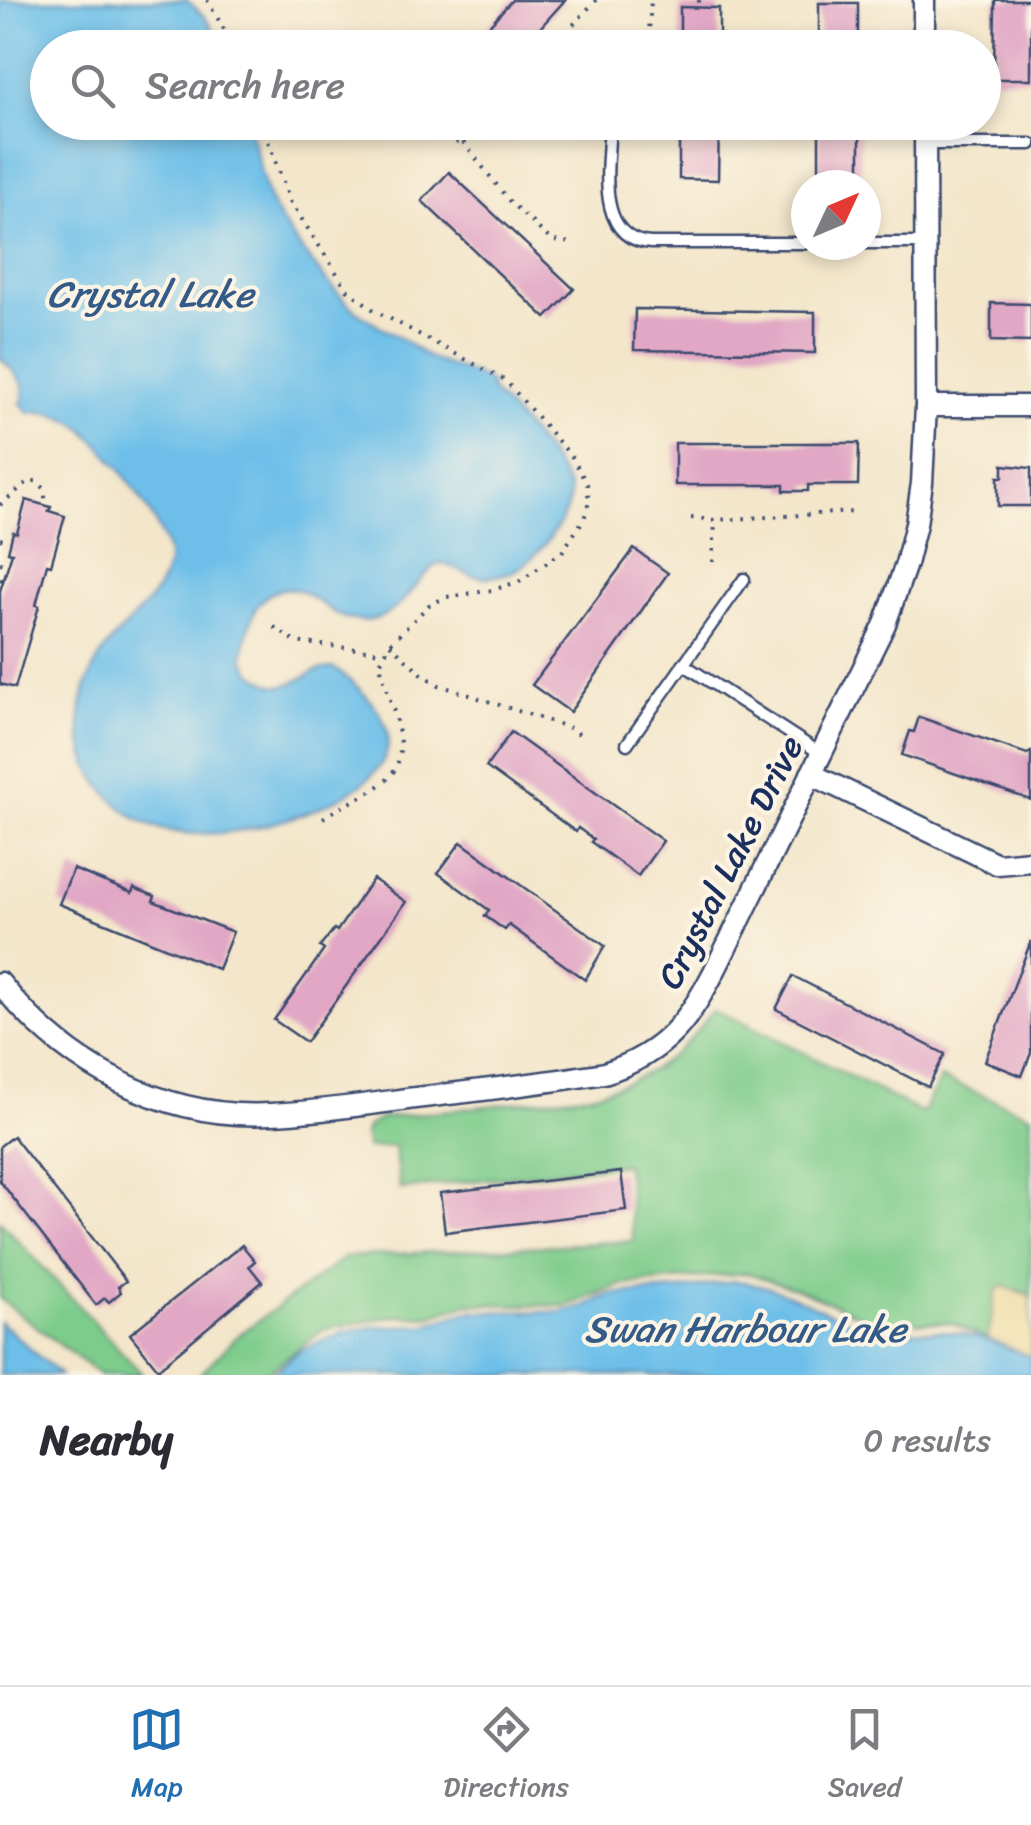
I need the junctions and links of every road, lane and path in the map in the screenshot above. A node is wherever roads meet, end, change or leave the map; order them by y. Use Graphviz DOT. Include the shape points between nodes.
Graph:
graph roads {
  1 [pos="207,0"];
  2 [pos="596,0"];
  3 [pos="651,0"];
  4 [pos="699,0"];
  5 [pos="924,0"];
  6 [pos="700,7"];
  7 [pos="224,30"];
  8 [pos="568,30"];
  9 [pos="649,30"];
  10 [pos="924,30"];
  11 [pos="267,140"];
  12 [pos="451,140"];
  13 [pos="610,140"];
  14 [pos="925,140"];
  15 [pos="463,142"];
  16 [pos="925,144"];
  17 [pos="1031,144"];
  18 [pos="572,243"];
  19 [pos="791,243"];
  20 [pos="881,243"];
  21 [pos="924,243"];
  22 [pos="926,406"];
  23 [pos="1031,406"];
  24 [pos="0,504"];
  25 [pos="46,506"];
  26 [pos="852,512"];
  27 [pos="691,518"];
  28 [pos="715,520"];
  29 [pos="0,539"];
  30 [pos="11,542"];
  31 [pos="714,562"];
  32 [pos="0,563"];
  33 [pos="9,565"];
  34 [pos="744,579"];
  35 [pos="274,627"];
  36 [pos="390,644"];
  37 [pos="383,652"];
  38 [pos="683,664"];
  39 [pos="585,738"];
  40 [pos="627,744"];
  41 [pos="820,754"];
  42 [pos="811,774"];
  43 [pos="322,818"];
  44 [pos="1031,861"];
  45 [pos="0,983"];
  1 -- 7 [label="path"];
  2 -- 8 [label="path"];
  3 -- 9 [label="path"];
  4 -- 6 [label="path"];
  5 -- 10 [label="street"];
  11 -- 36 [label="path" via="290,201 347,289 434,344 496,373 562,444 587,484 584,519 547,565 507,586 435,602"];
  12 -- 15 [label="path"];
  13 -- 19 [label="lane" via="609,204 629,238"];
  14 -- 16 [label="street, Crystal Lake Drive"];
  15 -- 18 [label="path" via="510,202 552,241"];
  16 -- 17 [label="lane"];
  16 -- 21 [label="street, Crystal Lake Drive"];
  20 -- 21 [label="lane"];
  21 -- 22 [label="street, Crystal Lake Drive"];
  22 -- 23 [label="street"];
  22 -- 41 [label="street, Crystal Lake Drive" via="922,483 902,578"];
  24 -- 25 [label="path" via="29,481 44,488"];
  26 -- 28 [label="path"];
  27 -- 28 [label="path"];
  28 -- 31 [label="path"];
  29 -- 30 [label="path"];
  32 -- 33 [label="path"];
  34 -- 38 [label="lane"];
  35 -- 37 [label="path" via="295,642"];
  36 -- 37 [label="path"];
  36 -- 39 [label="path" via="430,680"];
  37 -- 43 [label="path" via="380,668 399,736 395,771"];
  38 -- 40 [label="lane"];
  38 -- 41 [label="lane"];
  41 -- 42 [label="street, Crystal Lake Drive"];
  42 -- 44 [label="street" via="997,864"];
  42 -- 45 [label="street, Crystal Lake Drive" via="690,1015 644,1058 604,1073 349,1107 224,1112 184,1105 106,1075 58,1044"];
}
